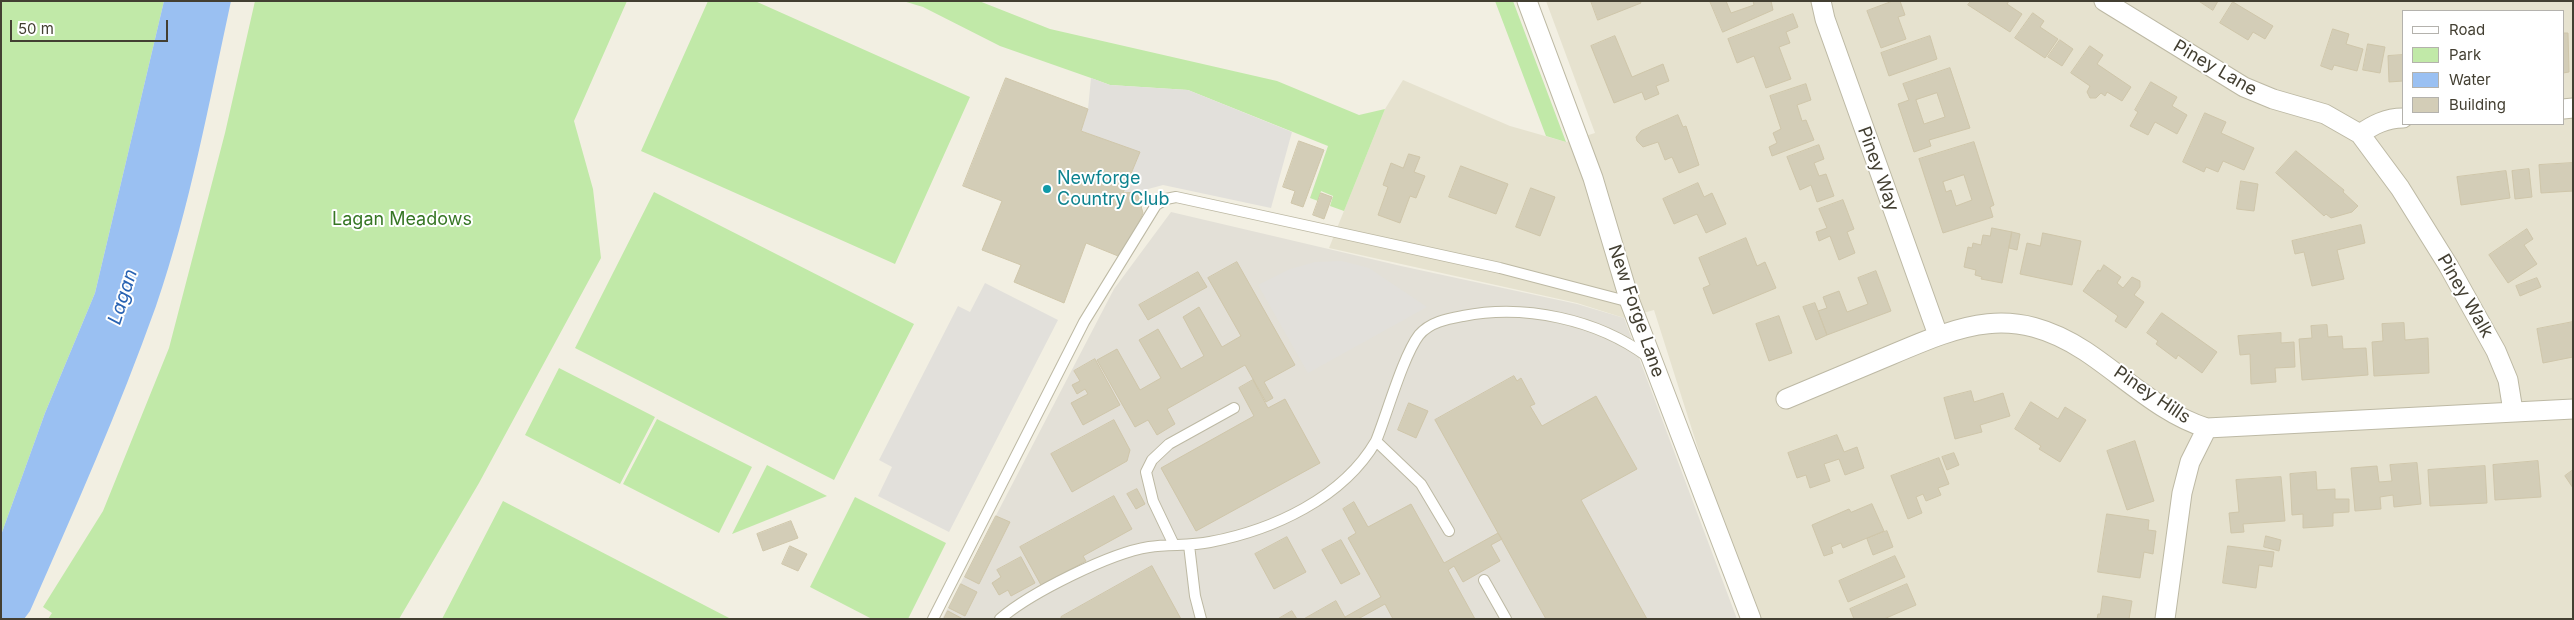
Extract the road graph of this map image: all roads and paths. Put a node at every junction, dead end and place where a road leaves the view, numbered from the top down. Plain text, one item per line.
1 (1527, 1) edge
2 (1821, 1) edge
3 (2104, 1) edge
4 (2402, 118) edge
5 (2360, 134) junction
6 (2400, 188) joint
7 (1630, 302) junction
8 (1938, 335) junction
9 (1651, 358) junction
10 (1786, 399) dead end
11 (1234, 408) dead end
12 (2573, 409) edge
13 (2513, 411) junction
14 (2207, 428) junction
15 (1376, 441) junction
16 (1448, 531) dead end
17 (1174, 545) junction
18 (1190, 545) junction
19 (1484, 580) dead end
20 (933, 619) edge
21 (1000, 619) edge
22 (1201, 619) edge
23 (1506, 619) edge
24 (1751, 619) edge
25 (2166, 619) edge

1 - 7 street, New Forge Lane
2 - 8 street, Piney Way
3 - 5 street, Piney Lane
4 - 5 street
5 - 6 street, Piney Lane
6 - 13 street, Piney Walk
7 - 9 street, New Forge Lane
7 - 20 lane
8 - 10 street, Piney Hills
8 - 14 street, Piney Hills
9 - 15 lane
9 - 24 street, New Forge Lane
11 - 17 lane
12 - 13 street, Piney Hills
13 - 14 street, Piney Hills
14 - 25 street
15 - 16 lane
15 - 18 lane
17 - 18 lane
17 - 21 lane
18 - 22 lane
19 - 23 lane

